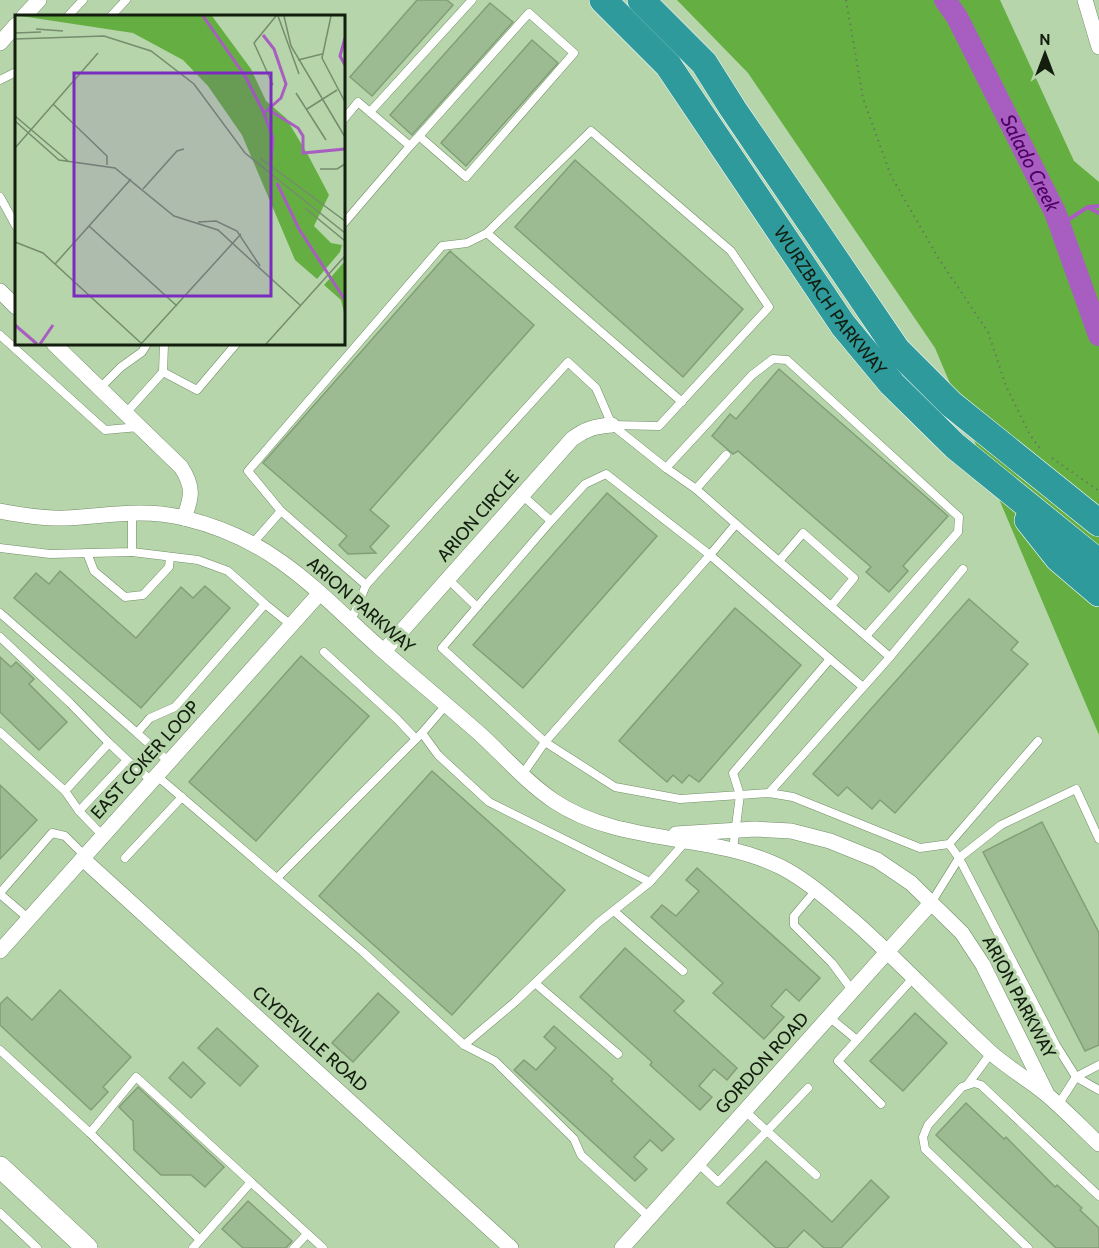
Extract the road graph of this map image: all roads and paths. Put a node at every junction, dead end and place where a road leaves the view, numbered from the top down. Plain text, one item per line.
1 (39, 0) edge
2 (83, 0) edge
3 (126, 0) edge
4 (472, 0) edge
5 (603, 0) edge
6 (641, 0) edge
7 (846, 0) edge
8 (1085, 0) edge
9 (25, 15) edge
10 (69, 15) edge
11 (112, 15) edge
12 (15, 26) edge
13 (0, 44) edge
14 (1099, 47) edge
15 (15, 72) edge
16 (0, 80) edge
17 (370, 112) junction
18 (345, 118) edge
19 (420, 136) junction
20 (410, 147) junction
21 (0, 198) edge
22 (345, 222) edge
23 (15, 224) edge
24 (487, 233) junction
25 (0, 291) edge
26 (15, 302) edge
27 (0, 335) edge
28 (55, 345) edge
29 (146, 345) edge
30 (164, 345) edge
31 (235, 345) edge
32 (163, 372) junction
33 (100, 388) junction
34 (682, 402) junction
35 (126, 413) junction
36 (612, 425) junction
37 (140, 427) junction
38 (726, 455) dead end
39 (1044, 461) junction
40 (666, 468) junction
41 (998, 482) junction
42 (696, 489) junction
43 (1099, 491) edge
44 (522, 495) junction
45 (0, 511) edge
46 (280, 511) junction
47 (1099, 511) edge
48 (132, 512) junction
49 (184, 518) junction
50 (551, 520) junction
51 (736, 524) junction
52 (1099, 524) edge
53 (252, 544) junction
54 (0, 548) edge
55 (132, 552) junction
56 (87, 553) junction
57 (710, 555) junction
58 (170, 556) junction
59 (779, 561) junction
60 (1099, 563) edge
61 (963, 569) dead end
62 (448, 579) junction
63 (366, 585) junction
64 (1099, 593) edge
65 (319, 594) junction
66 (265, 604) junction
67 (831, 606) junction
68 (477, 607) junction
69 (0, 613) edge
70 (351, 622) junction
71 (291, 625) junction
72 (866, 636) junction
73 (0, 637) edge
74 (384, 651) junction
75 (324, 652) dead end
76 (890, 657) junction
77 (830, 659) junction
78 (863, 687) junction
79 (446, 705) junction
80 (0, 732) edge
81 (137, 733) junction
82 (419, 736) junction
83 (1038, 741) dead end
84 (545, 742) junction
85 (109, 743) junction
86 (127, 760) junction
87 (169, 762) junction
88 (522, 775) junction
89 (154, 778) junction
90 (65, 791) junction
91 (769, 793) junction
92 (740, 795) junction
93 (182, 797) junction
94 (79, 811) junction
95 (734, 830) junction
96 (103, 836) junction
97 (655, 836) junction
98 (1099, 839) edge
99 (686, 841) junction
100 (949, 844) junction
101 (733, 849) junction
102 (84, 857) junction
103 (125, 858) dead end
104 (959, 858) junction
105 (277, 878) junction
106 (650, 882) junction
107 (816, 890) junction
108 (0, 893) edge
109 (931, 903) junction
110 (614, 911) junction
111 (29, 919) junction
112 (2, 944) edge
113 (887, 951) junction
114 (683, 971) dead end
115 (914, 977) junction
116 (535, 983) junction
117 (852, 990) junction
118 (829, 1017) junction
119 (857, 1040) junction
120 (464, 1045) junction
121 (0, 1050) edge
122 (991, 1053) junction
123 (618, 1054) dead end
124 (1099, 1065) edge
125 (1076, 1077) junction
126 (968, 1084) junction
127 (808, 1088) dead end
128 (1099, 1090) edge
129 (1052, 1100) junction
130 (881, 1104) dead end
131 (745, 1111) junction
132 (767, 1131) junction
133 (90, 1133) junction
134 (1099, 1144) edge
135 (698, 1163) junction
136 (0, 1167) edge
137 (816, 1175) dead end
138 (250, 1182) junction
139 (1099, 1196) edge
140 (0, 1213) edge
141 (649, 1218) junction
142 (307, 1234) junction
143 (200, 1240) junction
144 (37, 1248) edge
145 (87, 1248) edge
146 (193, 1248) edge
147 (294, 1248) edge
148 (322, 1248) edge
149 (511, 1248) edge
150 (622, 1248) edge
151 (1028, 1248) edge

1 - 9 street
2 - 10 lane
3 - 11 lane
4 - 17 lane
5 - 41 highway, WURZBACH PARKWAY
6 - 39 highway, WURZBACH PARKWAY
7 - 39 path
8 - 14 street
12 - 13 street
15 - 16 lane
17 - 18 lane
17 - 20 lane
19 - 19 lane
19 - 20 lane
20 - 22 lane
21 - 23 lane
24 - 34 lane
24 - 34 lane
24 - 46 lane
25 - 26 street
27 - 37 lane
28 - 33 street
29 - 33 lane
30 - 32 lane
31 - 32 lane
32 - 35 lane
33 - 35 street
34 - 36 lane
35 - 37 street
36 - 40 lane
36 - 44 street, ARION CIRCLE
36 - 63 lane
37 - 49 street
38 - 42 lane
39 - 43 path
39 - 47 highway
39 - 52 highway, WURZBACH PARKWAY
40 - 42 lane
40 - 72 lane
41 - 60 highway, WURZBACH PARKWAY
41 - 64 highway
42 - 51 lane
44 - 50 lane
44 - 62 street, ARION CIRCLE
45 - 48 street, ARION PARKWAY
46 - 53 lane
46 - 63 lane
48 - 49 street, ARION PARKWAY
48 - 55 lane
49 - 53 street, ARION PARKWAY
50 - 57 lane
50 - 68 lane
51 - 57 lane
51 - 59 lane
53 - 65 street, ARION PARKWAY
54 - 56 lane
55 - 56 lane
55 - 58 lane
56 - 58 lane
57 - 77 lane
57 - 84 lane
58 - 66 lane
59 - 67 lane
59 - 67 lane
61 - 76 lane
62 - 68 lane
62 - 74 street, ARION CIRCLE
63 - 70 lane
65 - 70 street, ARION PARKWAY
65 - 71 street, EAST COKER LOOP
66 - 71 lane
66 - 81 lane
67 - 72 lane
68 - 84 lane
69 - 81 lane
70 - 74 street, ARION PARKWAY
71 - 87 street, EAST COKER LOOP
72 - 76 lane
73 - 85 lane
74 - 79 street, ARION PARKWAY
75 - 82 lane
76 - 78 lane
77 - 78 lane
77 - 92 lane
78 - 91 lane
79 - 82 lane
79 - 88 street, ARION PARKWAY
80 - 90 lane
81 - 87 lane
82 - 105 lane
82 - 106 lane
83 - 100 lane
84 - 88 lane
84 - 92 lane
85 - 86 lane
85 - 90 lane
86 - 89 lane
86 - 94 lane
87 - 89 street, EAST COKER LOOP
88 - 97 street, ARION PARKWAY
89 - 93 lane
89 - 96 street, EAST COKER LOOP
90 - 94 lane
91 - 92 lane
91 - 100 lane
92 - 95 lane
93 - 103 lane
93 - 105 lane
94 - 96 lane
95 - 97 street, ARION PARKWAY
95 - 101 lane
95 - 109 street, ARION PARKWAY
96 - 102 street, EAST COKER LOOP
97 - 99 street, ARION PARKWAY
98 - 104 lane
99 - 101 street, ARION PARKWAY
99 - 106 lane
100 - 104 lane
101 - 107 street, ARION PARKWAY
102 - 108 lane
102 - 111 street, EAST COKER LOOP
102 - 149 street, CLYDEVILLE ROAD
104 - 109 lane
104 - 125 lane
105 - 120 lane
106 - 110 lane
107 - 113 street, ARION PARKWAY
107 - 117 lane
108 - 111 lane
109 - 113 street, GORDON ROAD
109 - 129 street, ARION PARKWAY
110 - 114 lane
110 - 116 lane
111 - 112 street, EAST COKER LOOP
113 - 115 street, ARION PARKWAY
113 - 117 street, GORDON ROAD
115 - 119 lane
115 - 122 street, ARION PARKWAY
116 - 120 lane
116 - 123 lane
117 - 118 street, GORDON ROAD
118 - 119 lane
118 - 131 street, GORDON ROAD
119 - 130 lane
120 - 141 lane
121 - 133 lane
122 - 126 lane
122 - 129 street, ARION PARKWAY
124 - 125 lane
125 - 128 lane
125 - 129 lane
126 - 139 lane
126 - 151 lane
127 - 132 lane
129 - 134 street, ARION PARKWAY
131 - 132 lane
131 - 135 street, GORDON ROAD
132 - 135 lane
132 - 137 lane
133 - 138 lane
133 - 143 lane
135 - 141 street, GORDON ROAD
136 - 145 main road
138 - 142 lane
138 - 143 lane
140 - 144 lane
141 - 150 street, GORDON ROAD
142 - 147 lane
142 - 148 lane
143 - 146 lane

